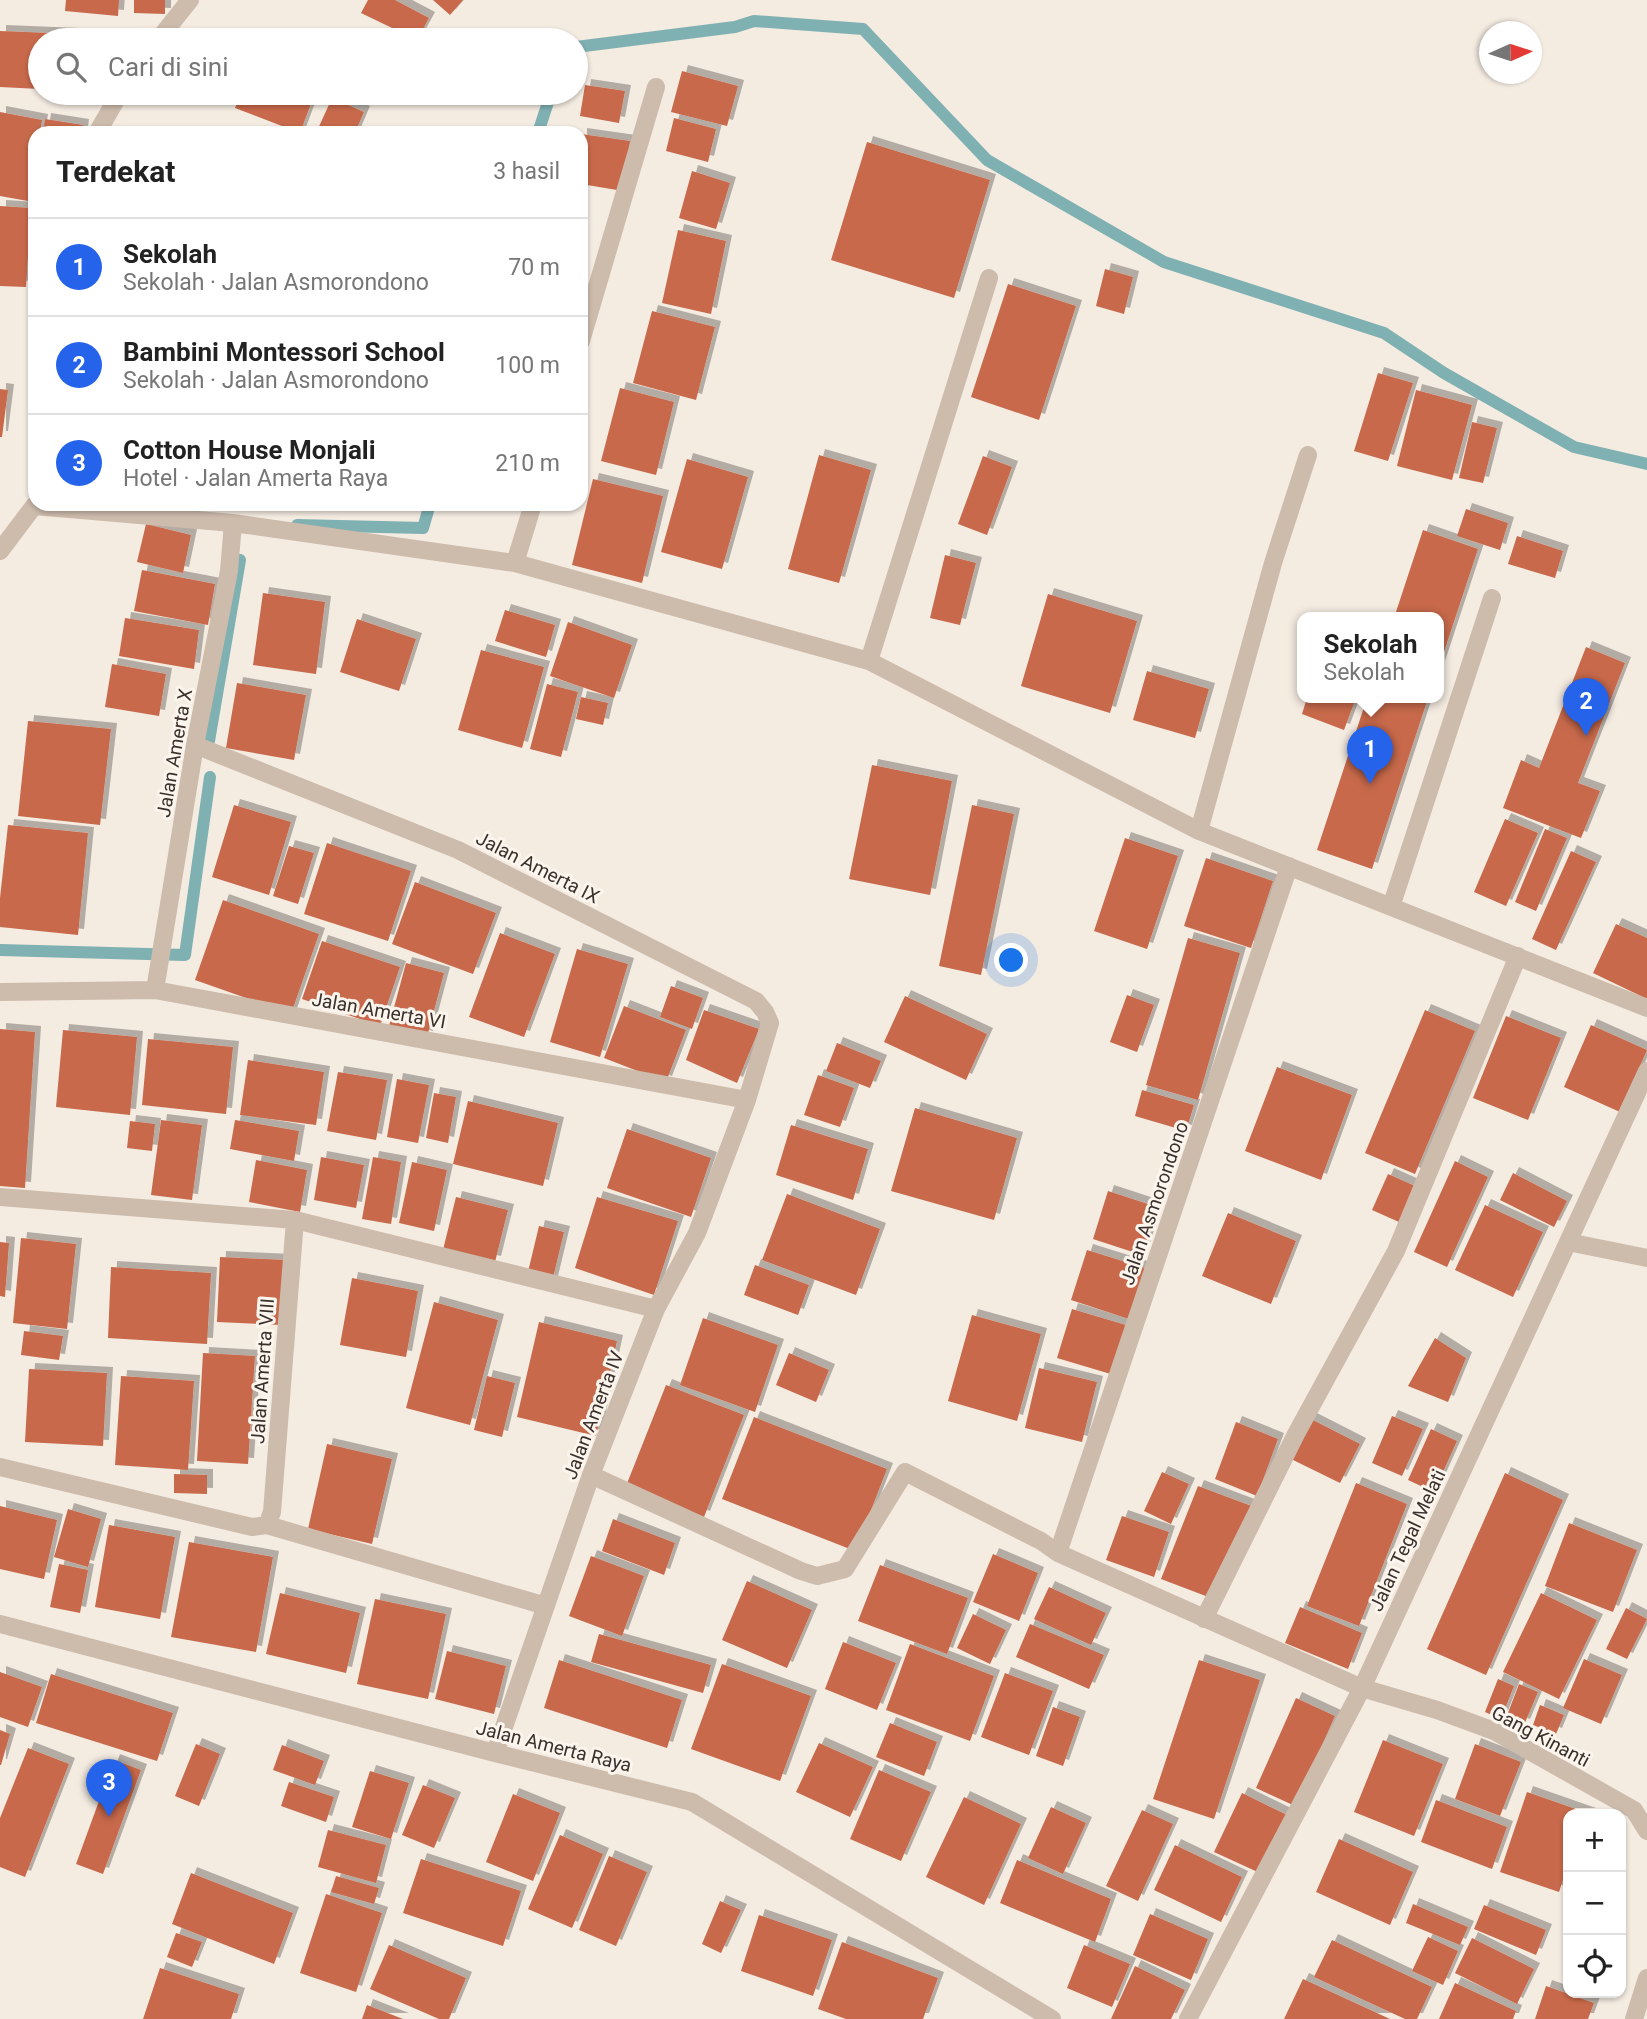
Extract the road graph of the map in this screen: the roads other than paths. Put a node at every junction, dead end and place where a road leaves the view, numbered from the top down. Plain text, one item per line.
1 (190, 0) edge
2 (168, 28) edge
3 (656, 87) dead end
4 (113, 105) edge
5 (101, 126) edge
6 (989, 278) dead end
7 (588, 317) edge
8 (1308, 455) dead end
9 (29, 511) edge
10 (120, 511) edge
11 (531, 511) edge
12 (233, 523) junction
13 (0, 551) edge
14 (515, 563) junction
15 (1492, 598) dead end
16 (869, 661) junction
17 (195, 745) junction
18 (1199, 831) junction
19 (1289, 866) junction
20 (1391, 907) junction
21 (1518, 957) junction
22 (155, 990) junction
23 (0, 992) edge
24 (1647, 1008) edge
25 (1647, 1071) edge
26 (747, 1100) junction
27 (0, 1197) edge
28 (295, 1220) junction
29 (1568, 1242) junction
30 (1647, 1258) edge
31 (656, 1309) junction
32 (0, 1467) edge
33 (592, 1475) junction
34 (267, 1524) junction
35 (1058, 1553) junction
36 (546, 1606) junction
37 (1204, 1619) junction
38 (0, 1624) edge
39 (1362, 1688) junction
40 (495, 1753) junction
41 (1641, 1804) edge
42 (1647, 1830) edge
43 (1647, 1978) edge
44 (1052, 2019) edge
45 (1188, 2019) edge
46 (1634, 2019) edge

1 - 2 street
3 - 7 street
4 - 5 street
6 - 16 street
8 - 18 street
9 - 13 street
10 - 12 street
11 - 14 street
12 - 14 street
12 - 17 street, Jalan Amerta X
14 - 16 street
15 - 20 street
16 - 18 street
17 - 22 street, Jalan Amerta X
17 - 26 street, Jalan Amerta IX
18 - 19 street
19 - 20 street
19 - 35 street, Jalan Asmorondono
20 - 21 street
21 - 24 street
21 - 37 street
22 - 23 street, Jalan Amerta VI
22 - 26 street, Jalan Amerta VI
25 - 29 street, Jalan Tegal Melati
26 - 31 street, Jalan Amerta IV
27 - 28 street
28 - 31 street
28 - 34 street, Jalan Amerta VIII
29 - 30 street
29 - 39 street, Jalan Tegal Melati
31 - 33 street, Jalan Amerta IV
32 - 34 street
33 - 35 street, Gang Kinanti
33 - 36 street, Jalan Amerta IV
34 - 36 street
35 - 37 street, Gang Kinanti
36 - 40 street, Jalan Amerta IV
37 - 39 street, Gang Kinanti
38 - 40 street, Jalan Amerta Raya
39 - 41 street, Gang Kinanti
39 - 45 street, Jalan Tegal Melati
40 - 44 street, Jalan Amerta Raya
41 - 42 street, Gang Kinanti
43 - 46 street

